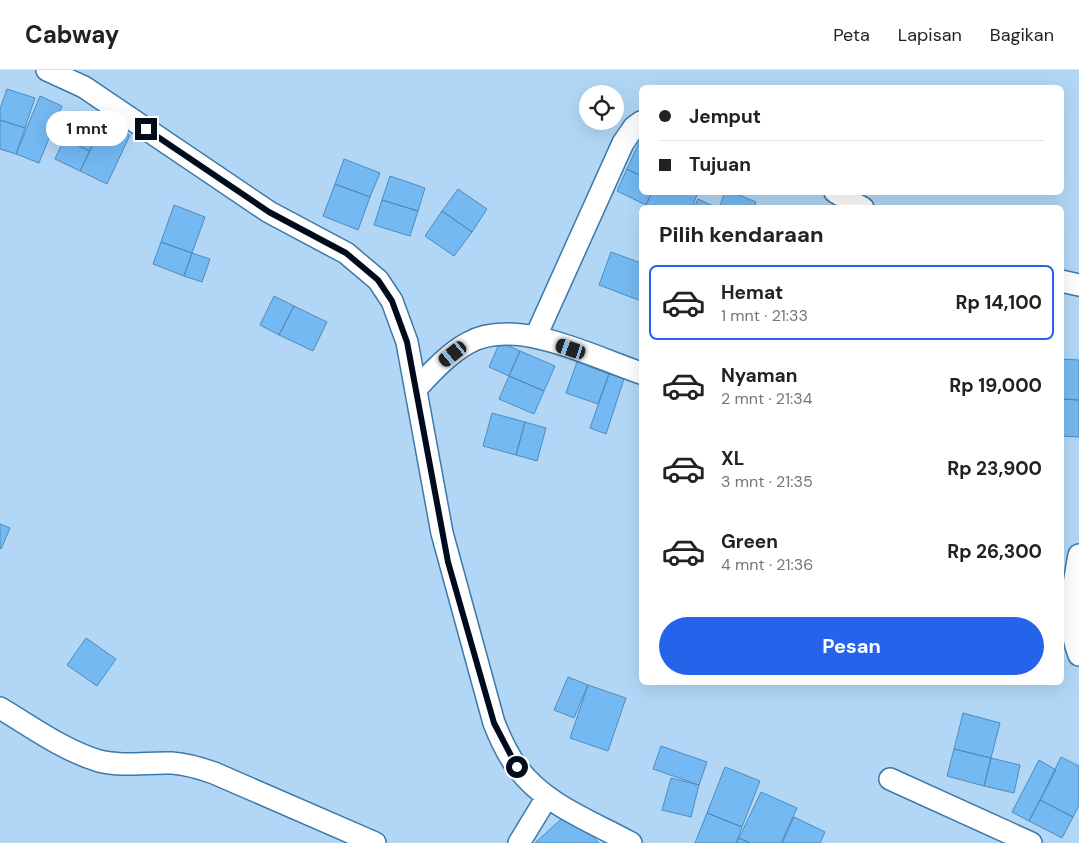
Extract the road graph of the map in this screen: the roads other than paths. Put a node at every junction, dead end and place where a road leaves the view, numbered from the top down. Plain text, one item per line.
1 (47, 70) edge
2 (639, 123) edge
3 (840, 195) edge
4 (858, 205) edge
5 (1064, 282) edge
6 (1079, 285) edge
7 (536, 336) junction
8 (639, 372) edge
9 (416, 389) junction
10 (1079, 555) edge
11 (1079, 655) edge
12 (0, 708) edge
13 (890, 779) dead end
14 (547, 797) junction
15 (375, 843) edge
16 (519, 843) edge
17 (632, 843) edge
18 (1031, 843) edge

1 - 9 street
2 - 7 street
3 - 4 street
5 - 6 street
7 - 8 street
7 - 9 street
9 - 14 street
10 - 11 street
12 - 15 street
13 - 18 street
14 - 16 street
14 - 17 street

